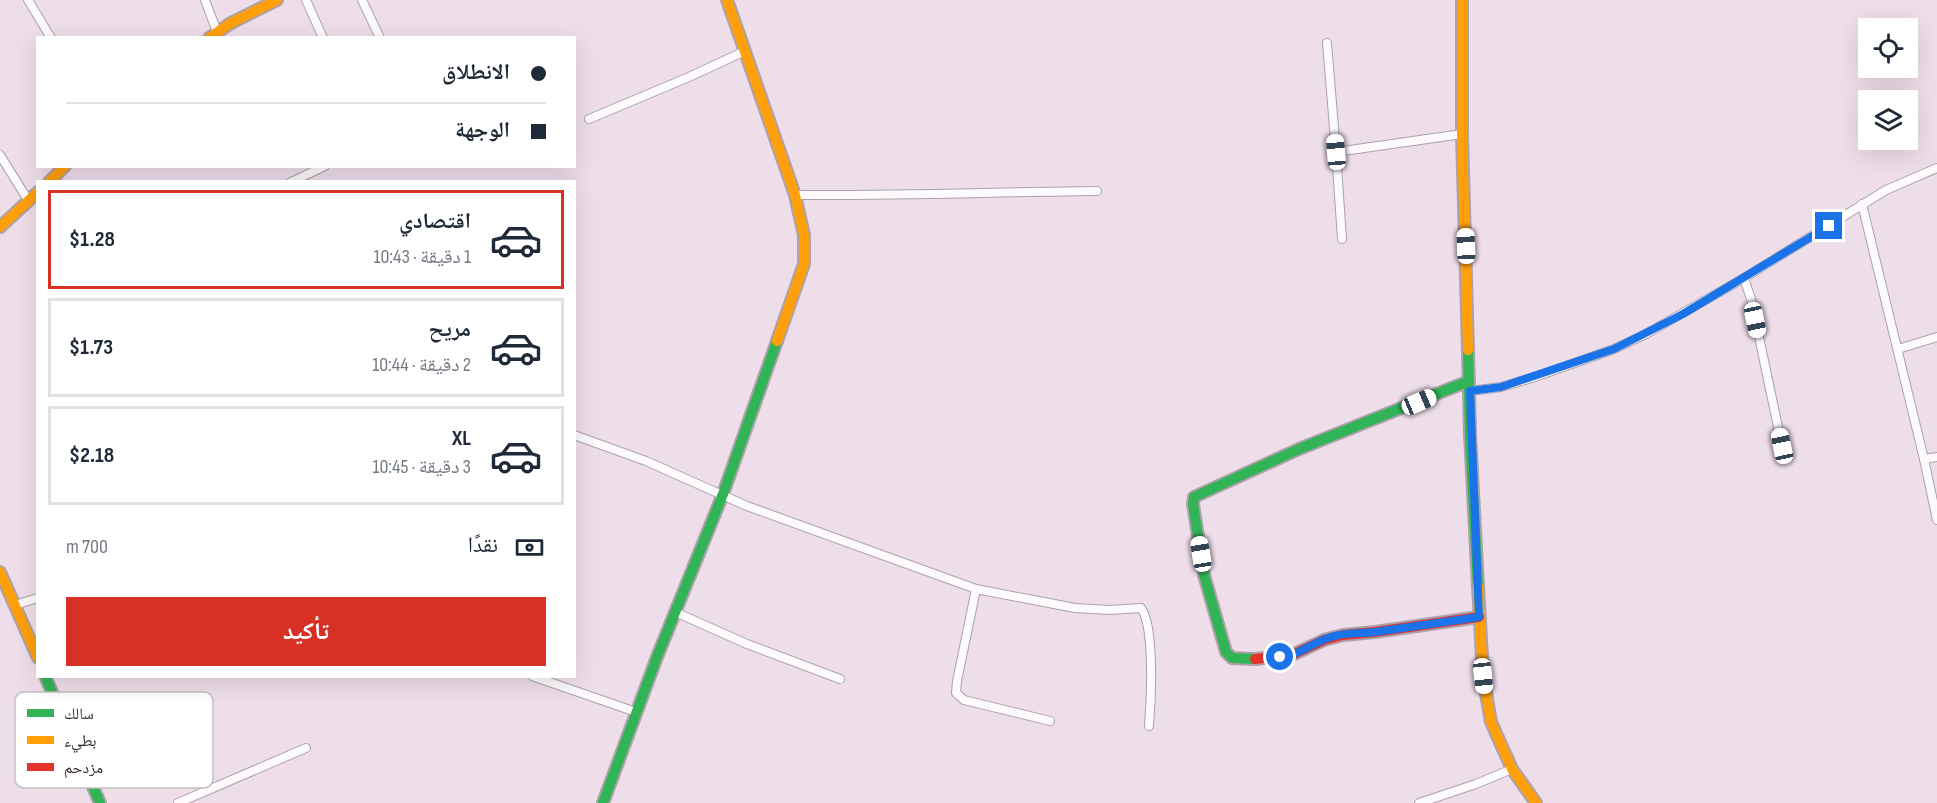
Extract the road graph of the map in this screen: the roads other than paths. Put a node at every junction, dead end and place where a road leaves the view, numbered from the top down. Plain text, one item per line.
1 (28, 0) edge
2 (205, 0) edge
3 (277, 0) edge
4 (306, 0) edge
5 (362, 0) edge
6 (727, 0) edge
7 (1462, 0) edge
8 (213, 34) edge
9 (50, 36) edge
10 (321, 36) edge
11 (379, 36) edge
12 (1327, 43) dead end
13 (745, 51) junction
14 (590, 119) dead end
15 (1462, 134) junction
16 (1336, 152) junction
17 (0, 155) edge
18 (63, 168) edge
19 (321, 168) edge
20 (1937, 168) edge
21 (51, 180) edge
22 (295, 180) edge
23 (1097, 191) dead end
24 (36, 194) edge
25 (795, 195) junction
26 (28, 200) junction
27 (1862, 204) junction
28 (0, 227) edge
29 (1342, 239) dead end
30 (1744, 278) junction
31 (1937, 337) edge
32 (1898, 349) junction
33 (1469, 386) junction
34 (576, 436) edge
35 (1782, 446) dead end
36 (1937, 458) edge
37 (1924, 459) junction
38 (723, 494) junction
39 (1937, 520) edge
40 (0, 572) edge
41 (976, 589) junction
42 (4, 590) edge
43 (36, 599) edge
44 (15, 605) junction
45 (675, 612) junction
46 (1479, 617) junction
47 (36, 653) edge
48 (46, 678) edge
49 (538, 678) edge
50 (840, 679) dead end
51 (52, 692) edge
52 (636, 712) junction
53 (1050, 721) dead end
54 (1149, 726) dead end
55 (306, 747) dead end
56 (1512, 769) junction
57 (94, 788) edge
58 (212, 788) edge
59 (213, 788) edge
60 (100, 803) edge
61 (178, 803) edge
62 (603, 803) edge
63 (1419, 803) edge
64 (1536, 803) edge

1 - 9 street
2 - 8 street
3 - 8 street
4 - 10 street
5 - 11 street
6 - 13 street
7 - 15 street
12 - 16 street
13 - 14 street
13 - 25 street
15 - 16 street
15 - 33 street
16 - 29 street
17 - 26 street
18 - 21 street
19 - 22 street
20 - 27 street
23 - 25 street
24 - 26 street
25 - 38 street
26 - 28 street
27 - 30 street
27 - 32 street
30 - 33 street
30 - 35 street
31 - 32 street
32 - 37 street
33 - 46 street
33 - 46 street
34 - 38 street
36 - 37 street
37 - 39 street
38 - 41 street
38 - 45 street
40 - 42 street
41 - 53 street
41 - 54 street
42 - 44 street
43 - 44 street
44 - 47 street
45 - 50 street
45 - 52 street
46 - 56 street
48 - 51 street
49 - 52 street
52 - 62 street
55 - 59 street
56 - 63 street
56 - 64 street
57 - 60 street
58 - 61 street

